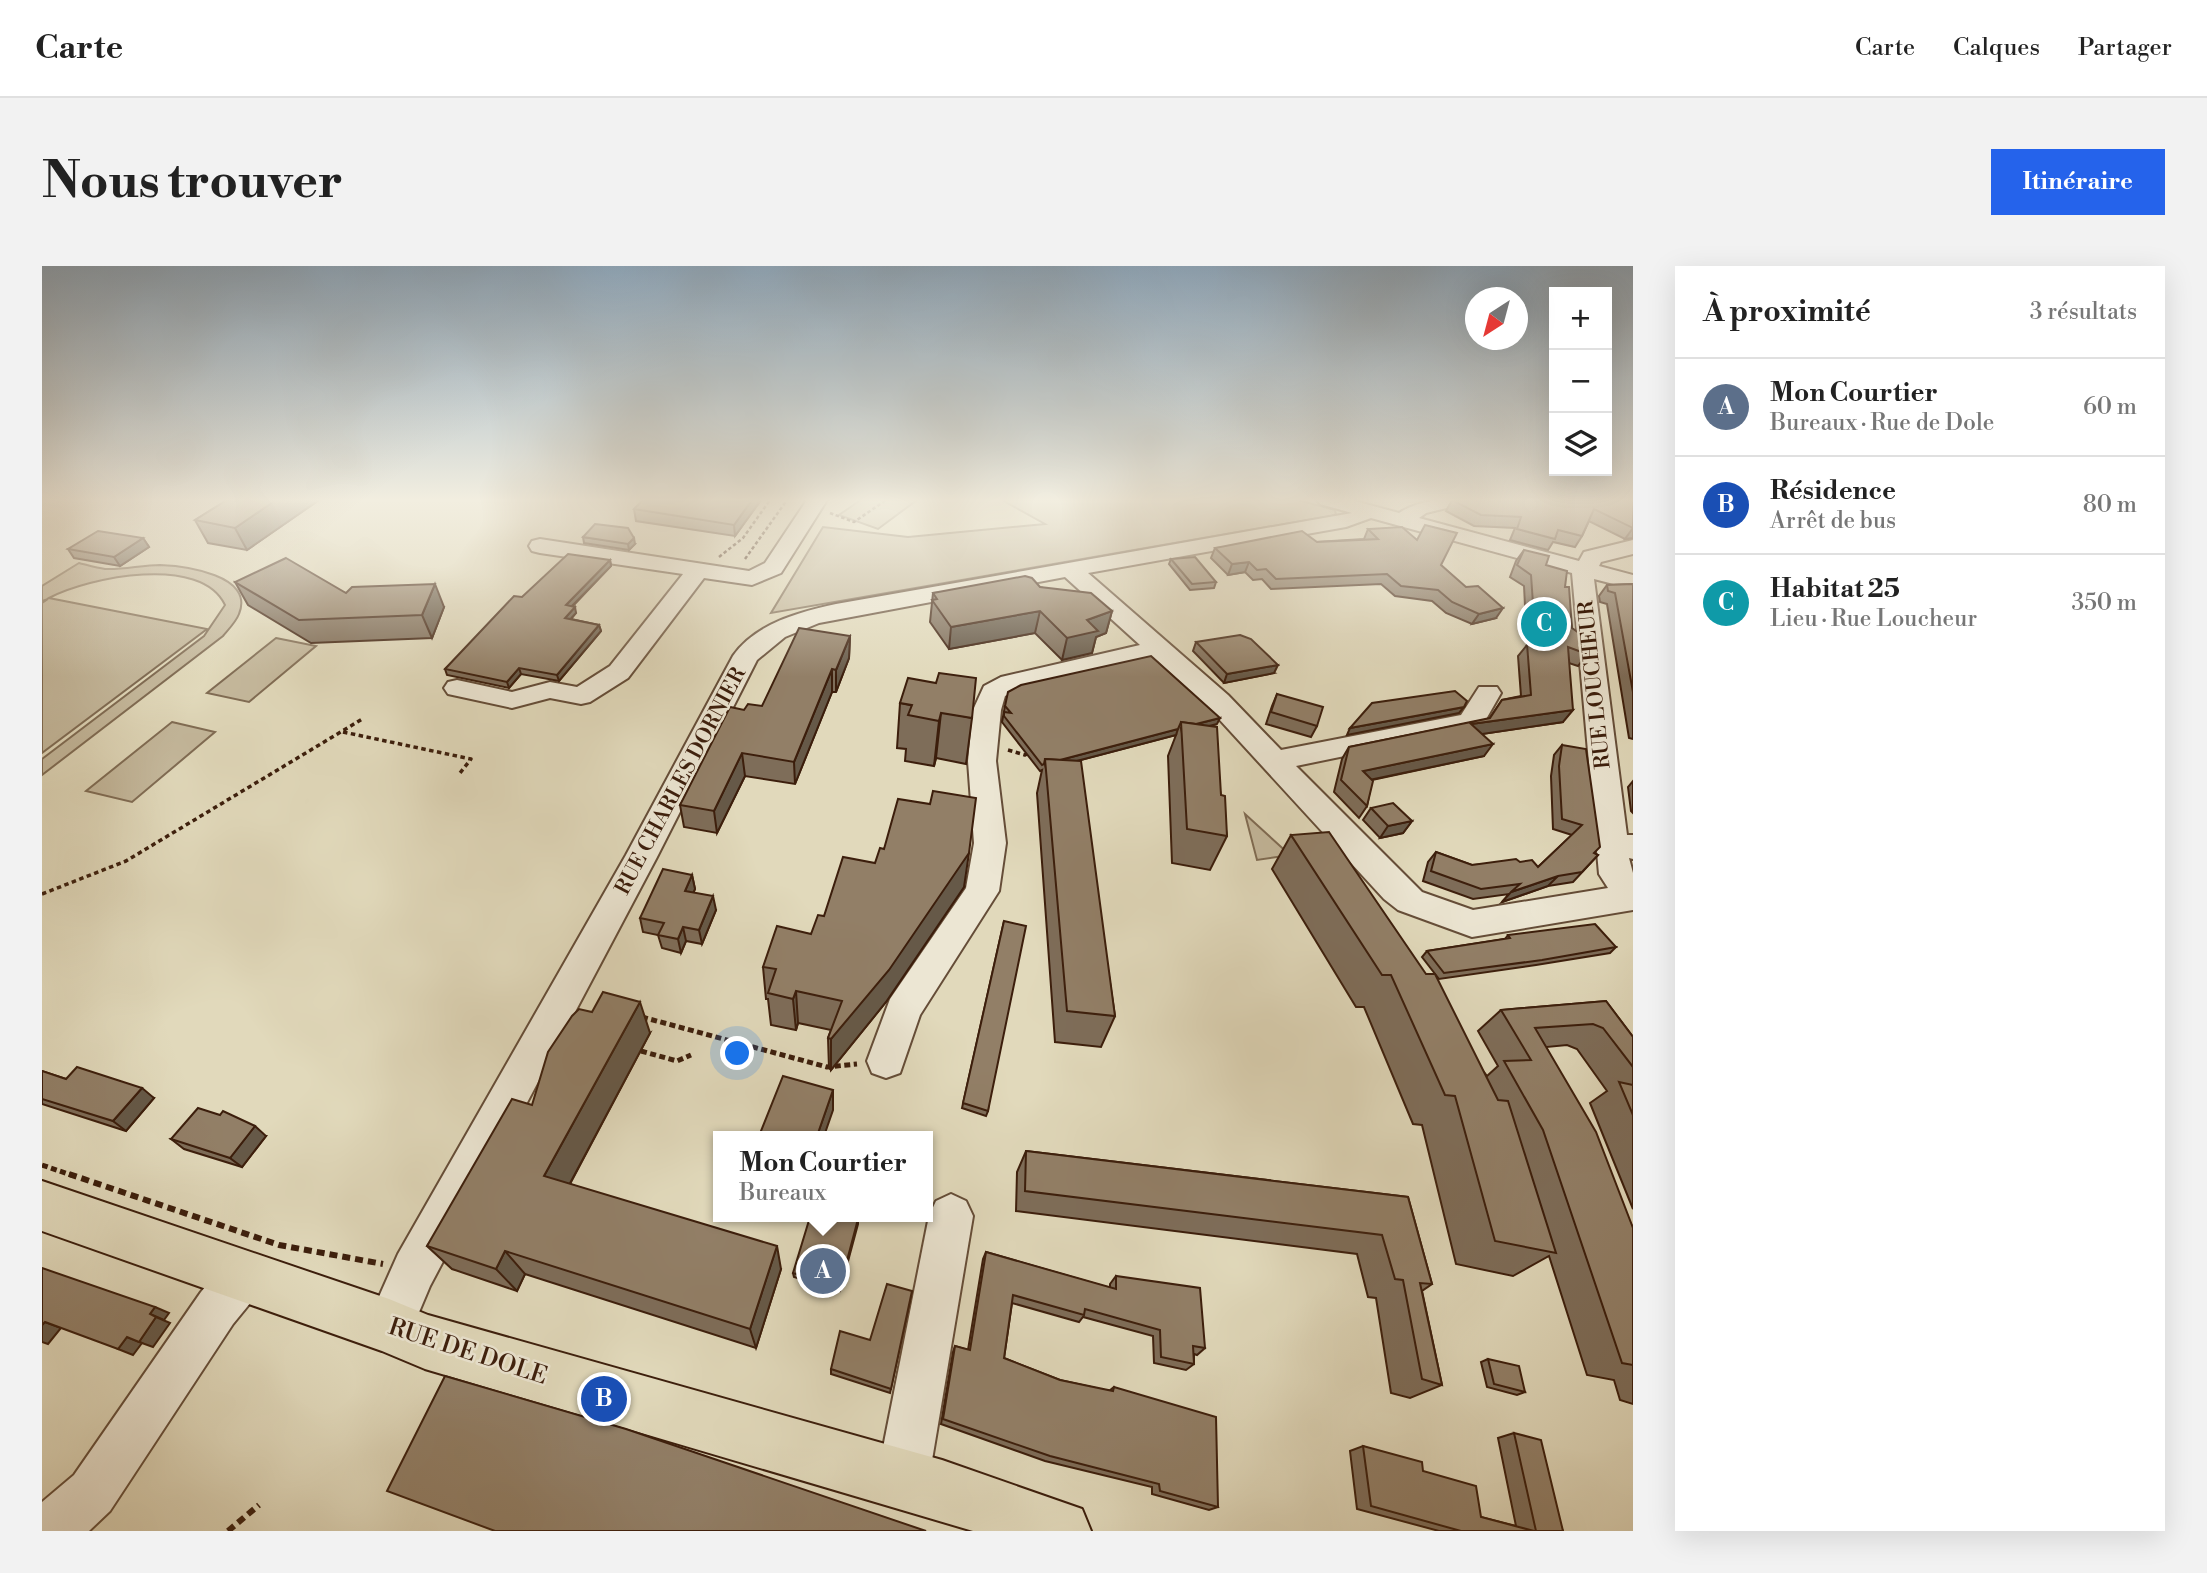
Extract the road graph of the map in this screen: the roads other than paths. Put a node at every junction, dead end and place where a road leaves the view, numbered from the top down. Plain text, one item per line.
1 (654, 559) edge
2 (777, 559) edge
3 (1132, 559) edge
4 (1550, 559) edge
5 (1591, 559) edge
6 (706, 565) junction
7 (1584, 568) junction
8 (1070, 570) junction
9 (1633, 582) edge
10 (1158, 648) junction
11 (457, 688) dead end
12 (1488, 693) dead end
13 (1275, 761) junction
14 (1622, 846) edge
15 (1633, 896) edge
16 (886, 1061) road end
17 (42, 1206) edge
18 (951, 1216) dead end
19 (265, 1258) junction
20 (389, 1326) junction
21 (903, 1478) junction
22 (50, 1531) edge
23 (1060, 1531) edge

1 - 6 street
2 - 6 street
3 - 8 street, RUE CHARLES DORNIER
4 - 7 street
5 - 7 street
6 - 11 street
7 - 9 street
7 - 14 street, RUE LOUCHEUR
8 - 10 street
8 - 20 street, RUE CHARLES DORNIER
10 - 13 street
10 - 16 street
12 - 13 street
13 - 15 street
14 - 15 street, RUE LOUCHEUR
17 - 19 main road, RUE DE DOLE
18 - 21 street
19 - 20 main road, RUE DE DOLE
19 - 22 street
20 - 21 main road, RUE DE DOLE
21 - 23 main road, RUE DE DOLE

